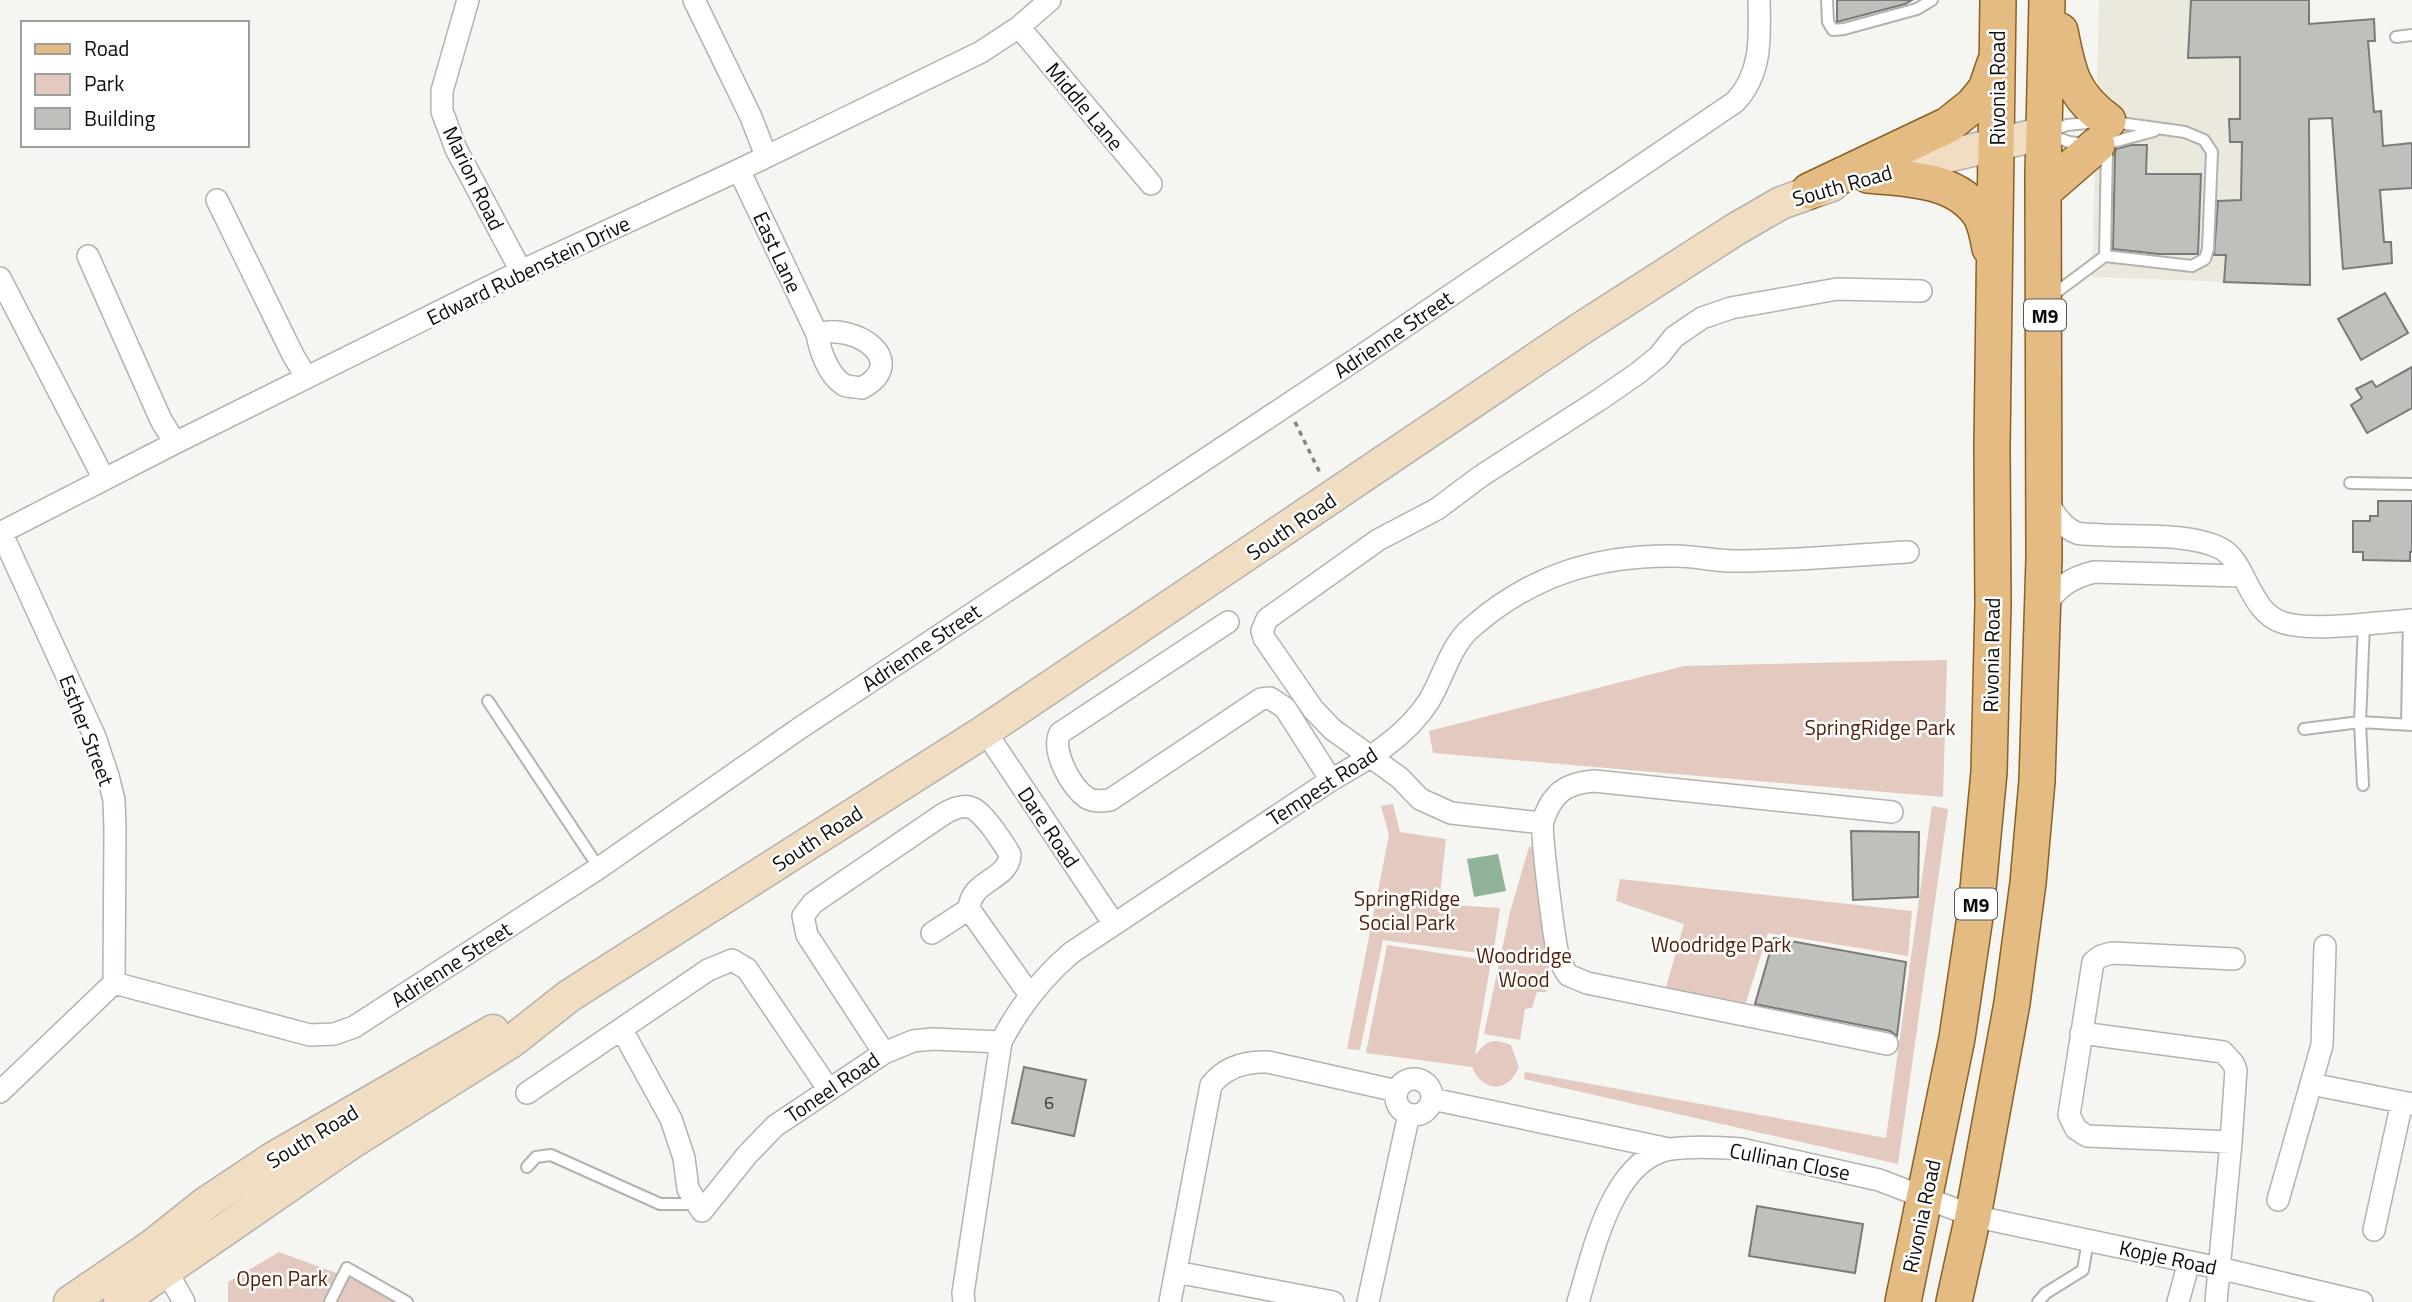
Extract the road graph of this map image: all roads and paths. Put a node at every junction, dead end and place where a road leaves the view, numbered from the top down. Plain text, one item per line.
1 (468, 0) edge
2 (694, 0) edge
3 (1050, 0) edge
4 (1759, 0) edge
5 (1826, 0) edge
6 (1932, 0) edge
7 (1998, 0) edge
8 (2047, 0) edge
9 (2053, 0) edge
10 (1019, 27) junction
11 (2412, 36) edge
12 (2396, 37) dead end
13 (1998, 55) junction
14 (2160, 130) junction
15 (2045, 133) junction
16 (2104, 137) junction
17 (1997, 146) junction
18 (766, 156) junction
19 (739, 170) junction
20 (1868, 175) junction
21 (1151, 184) dead end
22 (1809, 191) junction
23 (2043, 192) junction
24 (217, 200) dead end
25 (88, 256) dead end
26 (2105, 257) junction
27 (1995, 268) junction
28 (520, 271) junction
29 (0, 278) edge
30 (1921, 291) dead end
31 (2045, 300) junction
32 (817, 334) dead end
33 (306, 377) junction
34 (1286, 404) junction
35 (174, 443) junction
36 (104, 479) junction
37 (2350, 483) dead end
38 (2412, 484) edge
39 (2044, 496) junction
40 (1332, 498) junction
41 (1, 532) edge
42 (1908, 552) dead end
43 (2242, 576) junction
44 (2043, 608) junction
45 (2411, 620) edge
46 (1228, 622) dead end
47 (2364, 624) junction
48 (488, 701) dead end
49 (2360, 722) junction
50 (2409, 724) edge
51 (2304, 729) dead end
52 (985, 731) junction
53 (1371, 758) junction
54 (1331, 780) junction
55 (2363, 785) dead end
56 (1892, 812) dead end
57 (1542, 823) junction
58 (599, 868) junction
59 (969, 909) junction
60 (1114, 924) junction
61 (932, 933) dead end
62 (2326, 946) dead end
63 (2234, 959) dead end
64 (114, 983) junction
65 (1030, 995) junction
66 (622, 1030) junction
67 (2081, 1033) junction
68 (1001, 1042) junction
69 (1887, 1044) dead end
70 (884, 1053) junction
71 (2311, 1084) junction
72 (829, 1090) junction
73 (1397, 1090) junction
74 (0, 1092) edge
75 (527, 1093) dead end
76 (1433, 1098) junction
77 (2407, 1103) edge
78 (1409, 1114) junction
79 (2231, 1142) junction
80 (1669, 1149) junction
81 (527, 1167) dead end
82 (1925, 1199) junction
83 (2278, 1200) dead end
84 (699, 1208) junction
85 (1973, 1216) junction
86 (2374, 1230) dead end
87 (2088, 1240) junction
88 (159, 1258) junction
89 (2189, 1262) junction
90 (2219, 1268) junction
91 (1176, 1272) junction
92 (962, 1299) edge
93 (70, 1302) edge
94 (120, 1302) edge
95 (184, 1302) edge
96 (330, 1302) edge
97 (407, 1302) edge
98 (1170, 1302) edge
99 (1332, 1302) edge
100 (1368, 1302) edge
101 (1578, 1302) edge
102 (1903, 1302) edge
103 (1954, 1302) edge
104 (2038, 1302) edge
105 (2178, 1302) edge
106 (2216, 1302) edge
107 (2362, 1302) edge

1 - 28 street, Marion Road
2 - 18 street
3 - 10 street, Edward Rubenstein Drive
4 - 34 street, Adrienne Street
5 - 6 lane
7 - 13 main road, Rivonia Road / M9
8 - 15 main road, M9
9 - 16 main road
10 - 18 street, Edward Rubenstein Drive
10 - 21 street, Middle Lane
11 - 12 lane
13 - 17 main road, Rivonia Road / M9
13 - 22 main road
14 - 16 lane
14 - 16 lane
14 - 26 lane
15 - 16 lane
15 - 16 lane
15 - 17 street, South Road
15 - 23 main road, M9
16 - 23 main road
16 - 26 lane
17 - 20 street, South Road
17 - 27 main road, Rivonia Road / M9
18 - 19 street, Edward Rubenstein Drive
19 - 28 street, Edward Rubenstein Drive
19 - 32 street, East Lane
20 - 22 street, South Road
20 - 27 main road
22 - 40 street, South Road
23 - 31 main road, M9
24 - 33 street
25 - 35 street
26 - 31 lane
27 - 82 main road, Rivonia Road / M9
28 - 33 street, Edward Rubenstein Drive
29 - 36 street
30 - 53 street
31 - 39 main road, M9
33 - 35 street, Edward Rubenstein Drive
34 - 40 path
34 - 58 street, Adrienne Street
35 - 36 street, Edward Rubenstein Drive
36 - 41 street, Edward Rubenstein Drive
37 - 38 lane
39 - 43 street
39 - 44 main road, M9
40 - 52 street, South Road
41 - 64 street, Esther Street
42 - 53 street, Tempest Road
43 - 44 street
43 - 47 street
44 - 85 main road, M9
45 - 47 street
45 - 50 lane
46 - 54 street
47 - 49 lane
48 - 58 lane
49 - 50 lane
49 - 51 lane
49 - 55 lane
52 - 60 street, Dare Road
52 - 88 street, South Road
53 - 54 street, Tempest Road
53 - 57 street
54 - 60 street, Tempest Road
56 - 57 street
57 - 69 street
58 - 64 street, Adrienne Street
59 - 61 street
59 - 65 street
59 - 70 street
60 - 65 street, Tempest Road
62 - 71 street
63 - 67 street
64 - 74 street
65 - 68 street, Tempest Road
66 - 72 street
66 - 75 street
66 - 84 street
67 - 79 street
67 - 79 street
68 - 70 street, Toneel Road
68 - 92 street, Tempest Road
70 - 72 street, Toneel Road
71 - 77 street
71 - 83 street
72 - 84 street, Toneel Road
73 - 76 street
73 - 78 street
73 - 91 street
76 - 78 street
76 - 80 street
77 - 86 street
78 - 100 street
79 - 90 street
80 - 82 street, Cullinan Close
80 - 101 street, Cullinan Close
81 - 84 lane
82 - 85 street, Cullinan Close
82 - 102 main road, Rivonia Road / M9
85 - 87 street, Kopje Road
85 - 103 main road, M9
87 - 89 street, Kopje Road
87 - 104 lane
88 - 93 street, South Road
88 - 94 street, South Road
88 - 95 street
89 - 90 street, Kopje Road
89 - 105 street
90 - 106 street
90 - 107 street, Kopje Road
91 - 98 street
91 - 99 street
96 - 97 lane

